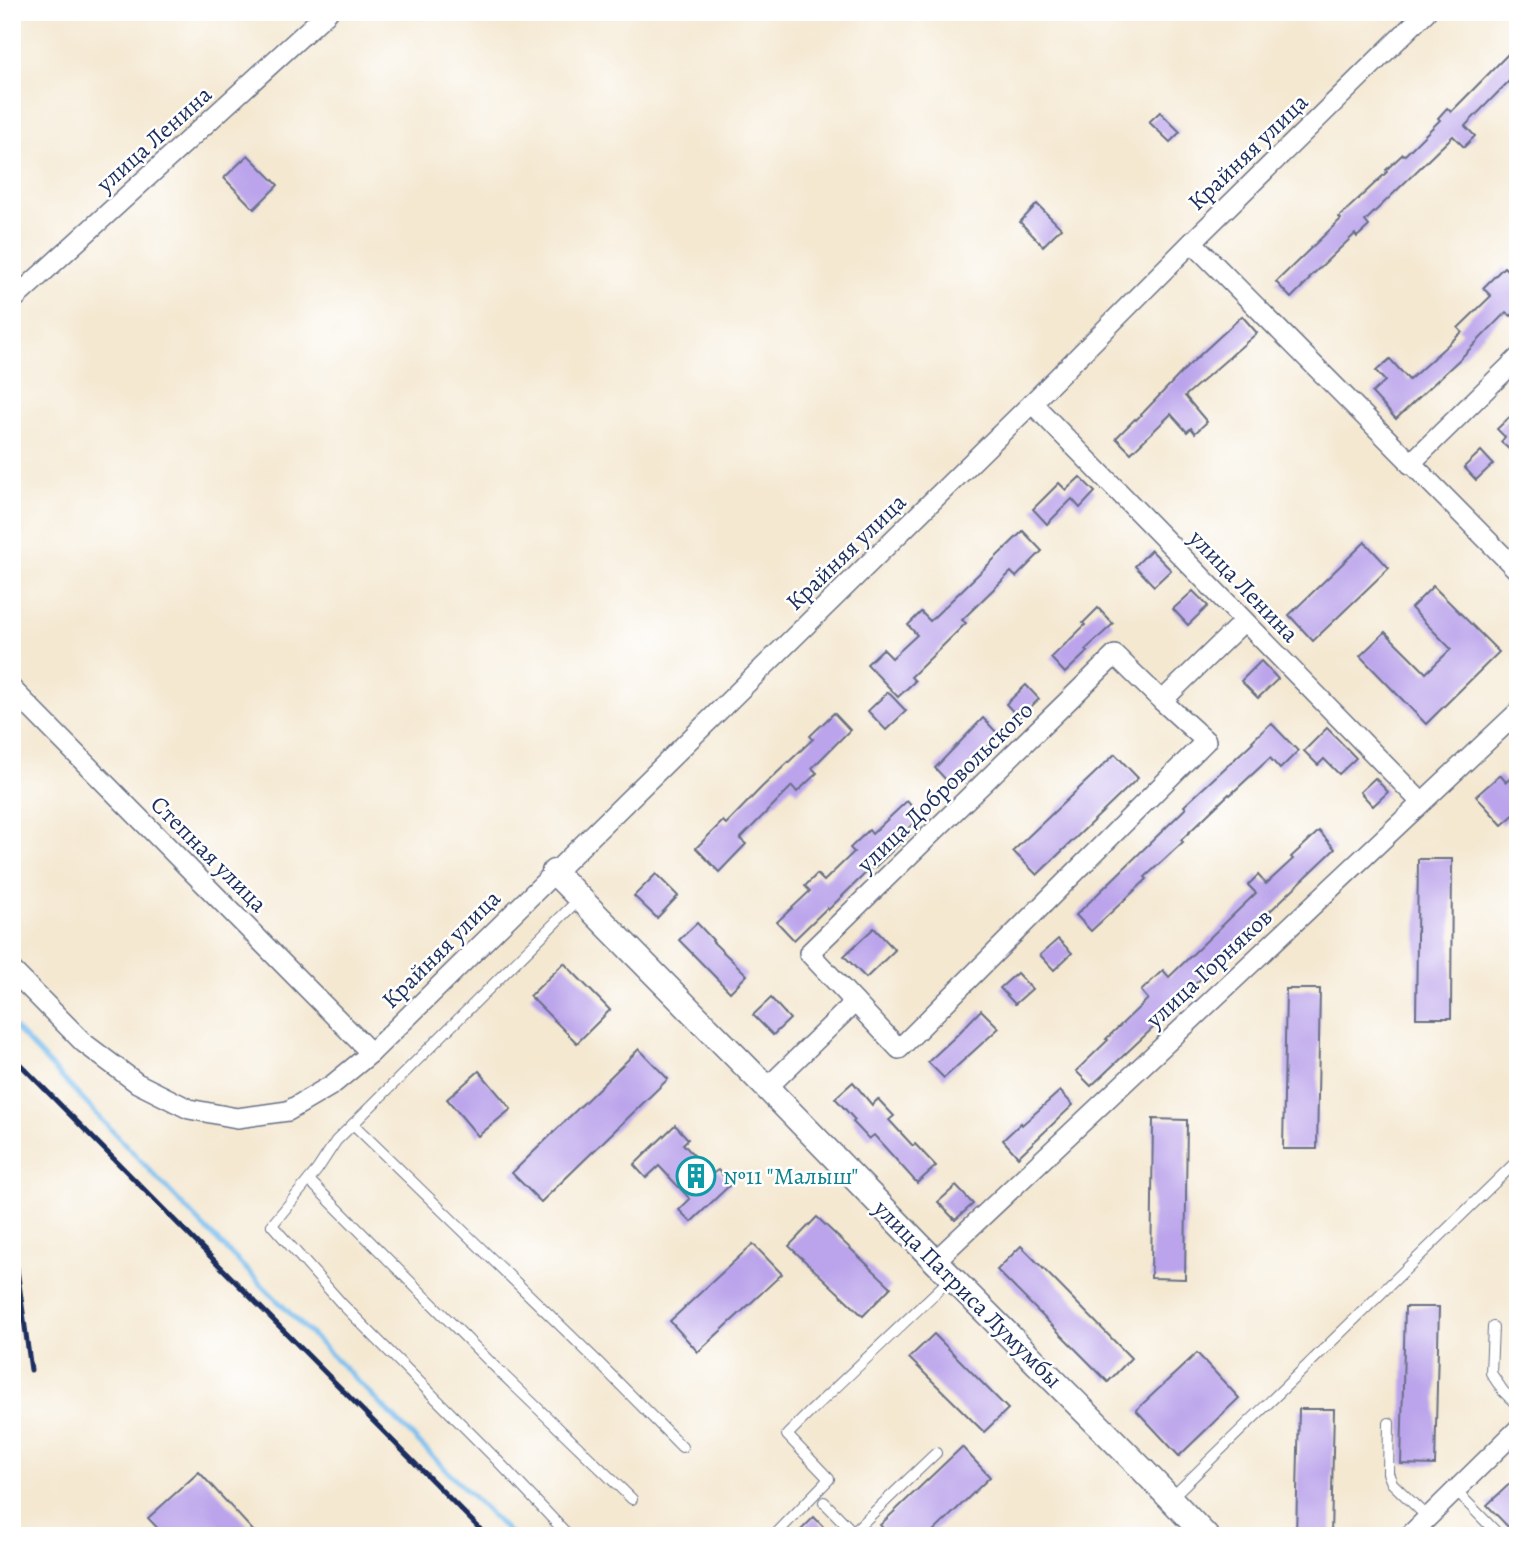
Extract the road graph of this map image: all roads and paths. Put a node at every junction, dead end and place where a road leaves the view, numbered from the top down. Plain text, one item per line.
1 (328, 12) edge
2 (1426, 12) edge
3 (1192, 242) junction
4 (12, 301) edge
5 (1518, 358) edge
6 (1032, 403) junction
7 (1410, 464) junction
8 (1518, 571) edge
9 (1244, 621) junction
10 (12, 689) edge
11 (1162, 701) junction
12 (1515, 720) edge
13 (1421, 802) junction
14 (554, 872) junction
15 (580, 898) junction
16 (12, 970) edge
17 (855, 1002) junction
18 (371, 1053) junction
19 (767, 1088) junction
20 (352, 1124) junction
21 (1518, 1160) edge
22 (309, 1180) junction
23 (943, 1269) junction
24 (1493, 1326) dead end
25 (1518, 1406) edge
26 (1389, 1423) dead end
27 (1518, 1429) edge
28 (681, 1447) dead end
29 (936, 1453) dead end
30 (1455, 1490) junction
31 (632, 1499) dead end
32 (1171, 1499) junction
33 (824, 1502) dead end
34 (1427, 1517) junction
35 (1194, 1532) edge
36 (855, 1534) edge
37 (569, 1536) edge
38 (774, 1536) edge
39 (1409, 1536) edge
40 (1500, 1536) edge

1 - 4 street, улица Ленина
2 - 3 street, Крайняя улица
3 - 6 street, Крайняя улица
3 - 7 street
5 - 7 street
6 - 9 street, улица Ленина
6 - 14 street, Крайняя улица
7 - 8 street
9 - 11 street
9 - 13 street, улица Ленина
10 - 18 street, Степная улица
11 - 17 street, улица Добровольского
11 - 17 street, улица Добровольского
12 - 13 street, улица Горняков
13 - 23 street, улица Горняков
14 - 15 street, улица Патриса Лумумбы
14 - 18 street, Крайняя улица
15 - 19 street, улица Патриса Лумумбы
15 - 20 lane
16 - 18 street, Крайняя улица
17 - 19 street
19 - 23 street, улица Патриса Лумумбы
20 - 22 lane
20 - 28 lane
21 - 32 lane
22 - 31 lane
22 - 37 lane
23 - 32 street, улица Патриса Лумумбы
23 - 38 lane
24 - 25 lane
26 - 34 lane
27 - 30 street
29 - 36 lane
30 - 34 street
30 - 40 lane
32 - 35 street, улица Патриса Лумумбы
33 - 36 lane
34 - 39 street

